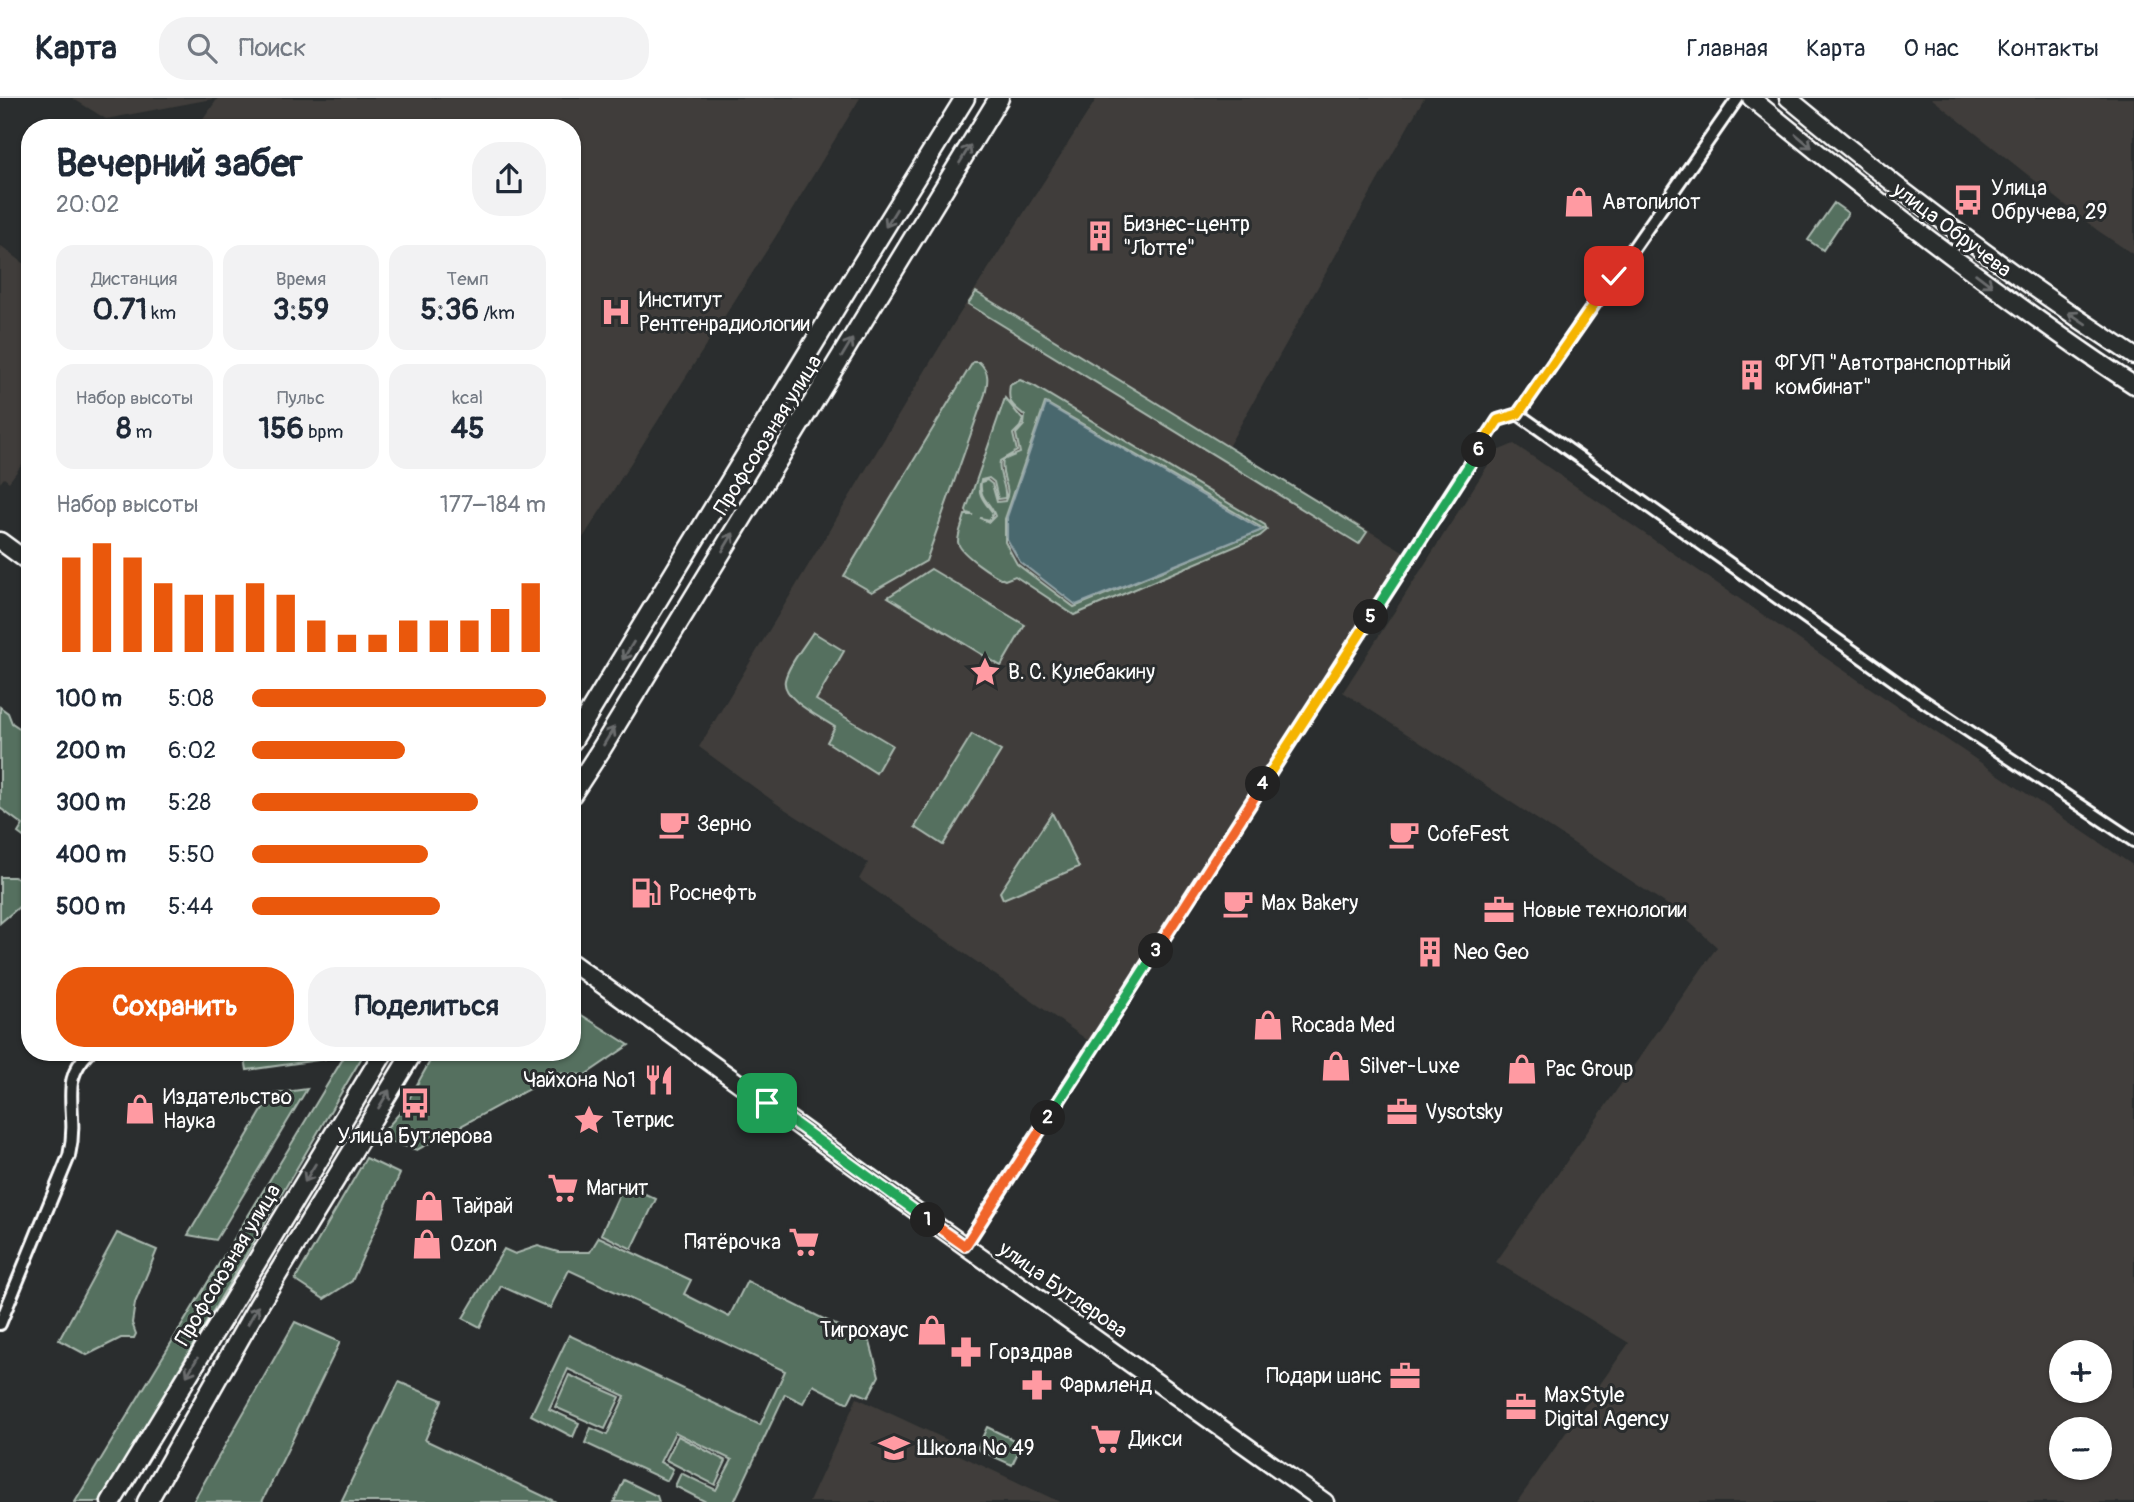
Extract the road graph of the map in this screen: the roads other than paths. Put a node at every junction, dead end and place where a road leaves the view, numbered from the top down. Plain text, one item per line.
1 (965, 98) edge
2 (999, 98) edge
3 (1738, 98) edge
4 (1751, 98) edge
5 (1788, 98) edge
6 (2134, 356) edge
7 (2134, 385) edge
8 (1518, 414) junction
9 (0, 541) edge
10 (21, 556) edge
11 (581, 726) edge
12 (581, 780) edge
13 (2134, 841) edge
14 (581, 969) edge
15 (82, 1061) edge
16 (379, 1061) edge
17 (407, 1061) edge
18 (965, 1246) junction
19 (0, 1324) edge
20 (111, 1502) edge
21 (147, 1502) edge
22 (1325, 1502) edge

1 -> 11 main road, Профсоюзная улица
12 -> 2 main road, Профсоюзная улица
3 - 8 street
4 -> 7 street, улица Обручева
6 -> 5 street, улица Обручева
8 - 13 street
8 - 18 street
9 - 10 street
14 - 18 street, улица Бутлерова
15 - 19 street
16 -> 20 main road, Профсоюзная улица
21 -> 17 main road
18 - 22 street, улица Бутлерова

